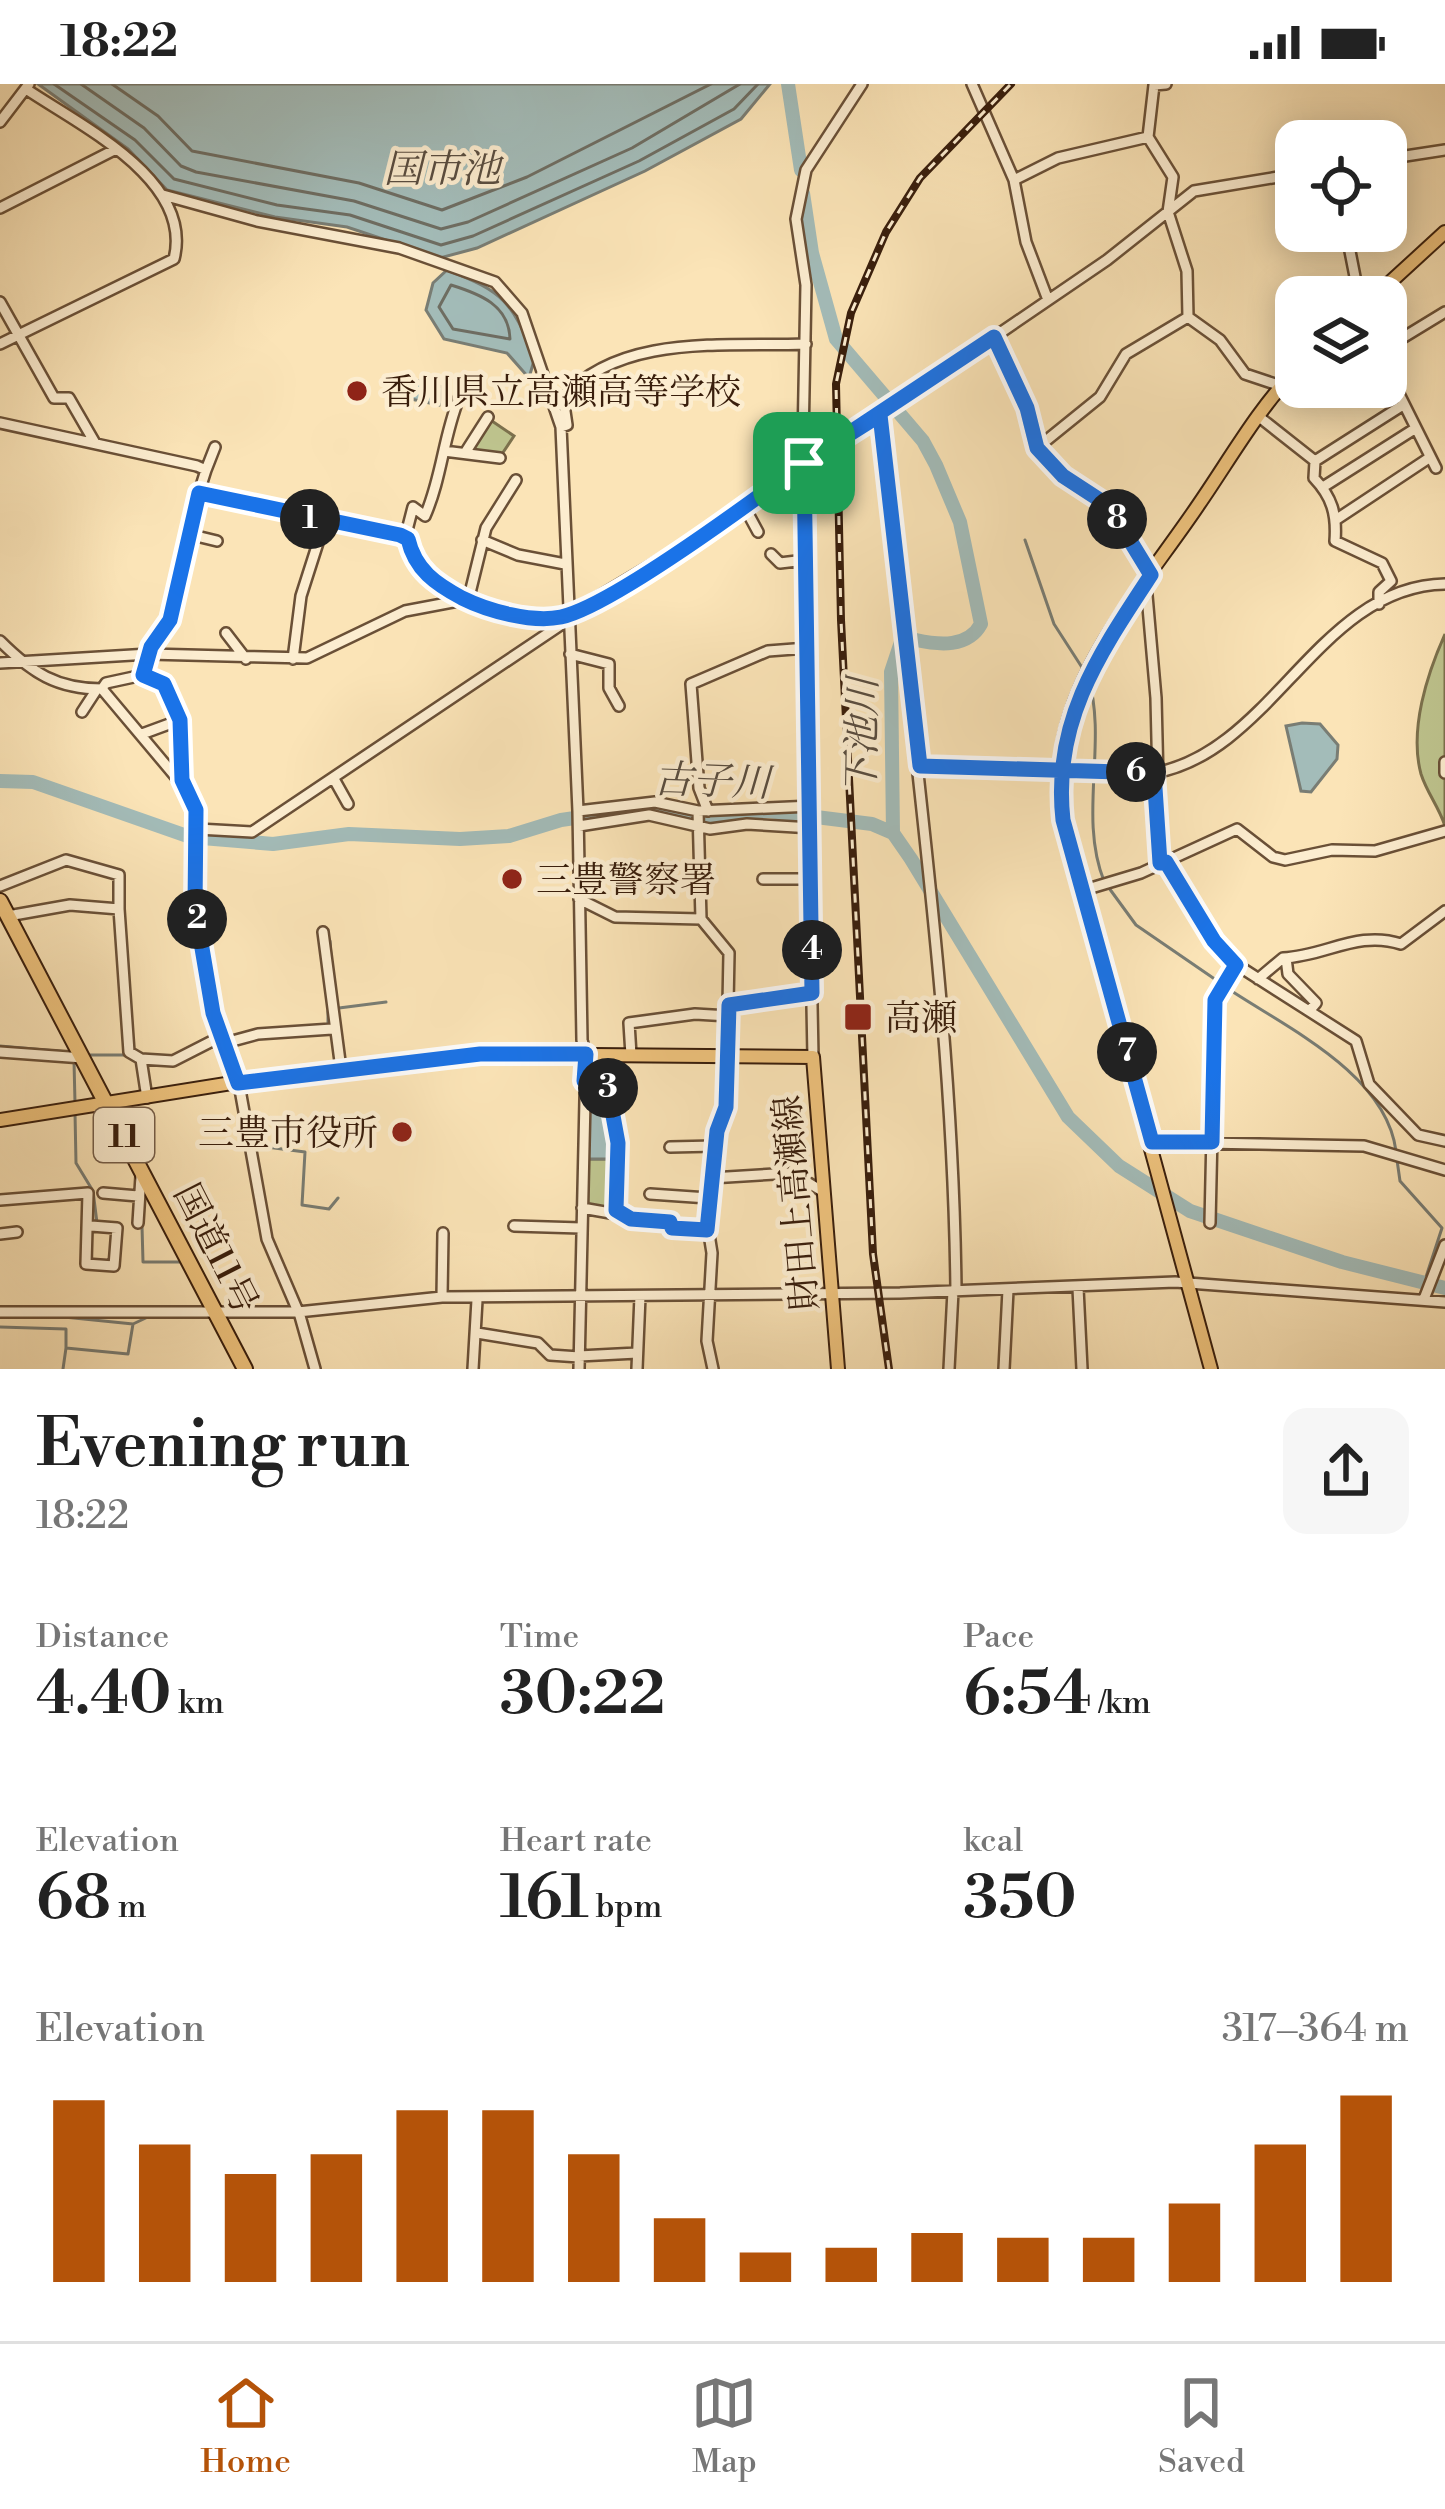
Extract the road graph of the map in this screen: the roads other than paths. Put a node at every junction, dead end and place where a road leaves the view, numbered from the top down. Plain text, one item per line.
1 (862, 84) edge
2 (972, 84) edge
3 (1166, 84) edge
4 (27, 86) edge
5 (0, 122) edge
6 (1148, 137) junction
7 (116, 149) junction
8 (1445, 150) edge
9 (1407, 156) edge
10 (1275, 176) edge
11 (1014, 180) junction
12 (163, 195) junction
13 (0, 208) edge
14 (1168, 212) junction
15 (1445, 232) edge
16 (1397, 276) edge
17 (1048, 300) junction
18 (0, 302) edge
19 (1445, 312) edge
20 (1188, 317) junction
21 (1407, 335) edge
22 (16, 337) junction
23 (994, 337) junction
24 (0, 344) edge
25 (806, 344) junction
26 (1275, 384) edge
27 (1275, 394) edge
28 (459, 398) dead end
29 (1398, 408) edge
30 (1405, 408) edge
31 (880, 415) junction
32 (1258, 416) junction
33 (488, 417) dead end
34 (0, 423) edge
35 (561, 428) junction
36 (1416, 428) junction
37 (95, 443) junction
38 (215, 447) dead end
39 (1037, 448) junction
40 (444, 451) junction
41 (465, 453) junction
42 (500, 458) dead end
43 (1315, 460) junction
44 (804, 463) junction
45 (206, 470) junction
46 (516, 480) dead end
47 (1323, 487) junction
48 (199, 493) junction
49 (231, 502) junction
50 (744, 506) junction
51 (226, 518) dead end
52 (1337, 519) junction
53 (325, 521) junction
54 (758, 532) dead end
55 (188, 534) junction
56 (405, 538) junction
57 (482, 540) junction
58 (217, 542) dead end
59 (771, 554) dead end
60 (805, 560) junction
61 (566, 564) junction
62 (1148, 579) junction
63 (1445, 584) edge
64 (469, 601) junction
65 (1379, 604) junction
66 (568, 615) junction
67 (226, 633) dead end
68 (0, 641) edge
69 (807, 650) junction
70 (824, 650) dead end
71 (149, 654) junction
72 (570, 654) junction
73 (246, 659) junction
74 (293, 659) junction
75 (21, 662) junction
76 (0, 663) edge
77 (143, 675) junction
78 (100, 689) junction
79 (619, 706) dead end
80 (82, 712) dead end
81 (180, 720) junction
82 (142, 734) junction
83 (1445, 762) edge
84 (920, 766) junction
85 (1061, 769) junction
86 (1445, 772) edge
87 (1154, 773) junction
88 (334, 779) junction
89 (182, 780) junction
90 (348, 804) dead end
91 (812, 806) junction
92 (578, 811) junction
93 (700, 816) junction
94 (579, 826) junction
95 (812, 828) junction
96 (198, 829) junction
97 (1445, 831) edge
98 (1163, 863) junction
99 (194, 873) junction
100 (209, 873) dead end
101 (763, 879) dead end
102 (813, 879) junction
103 (0, 886) edge
104 (1081, 890) junction
105 (578, 898) junction
106 (4, 908) edge
107 (119, 909) junction
108 (1445, 910) edge
109 (700, 919) junction
110 (323, 932) dead end
111 (1286, 958) junction
112 (1236, 965) junction
113 (1258, 979) junction
114 (812, 993) junction
115 (1310, 1010) junction
116 (729, 1011) junction
117 (332, 1029) junction
118 (224, 1039) junction
119 (0, 1052) edge
120 (586, 1054) junction
121 (632, 1055) junction
122 (729, 1056) junction
123 (813, 1057) junction
124 (83, 1058) junction
125 (141, 1059) junction
126 (341, 1069) junction
127 (584, 1081) junction
128 (238, 1083) junction
129 (147, 1098) junction
130 (108, 1104) junction
131 (0, 1120) edge
132 (1445, 1141) edge
133 (1152, 1142) junction
134 (1212, 1142) junction
135 (715, 1146) junction
136 (670, 1147) dead end
137 (1445, 1170) edge
138 (142, 1171) junction
139 (711, 1178) junction
140 (822, 1191) junction
141 (650, 1194) dead end
142 (138, 1196) junction
143 (707, 1198) junction
144 (0, 1200) edge
145 (109, 1206) dead end
146 (582, 1208) junction
147 (616, 1210) junction
148 (138, 1222) dead end
149 (1210, 1223) dead end
150 (91, 1226) junction
151 (514, 1226) dead end
152 (581, 1228) junction
153 (707, 1230) junction
154 (17, 1232) dead end
155 (443, 1233) dead end
156 (0, 1234) edge
157 (1445, 1245) edge
158 (1192, 1282) junction
159 (1078, 1288) junction
160 (1008, 1290) junction
161 (955, 1291) junction
162 (832, 1293) junction
163 (712, 1295) junction
164 (1424, 1296) junction
165 (442, 1297) junction
166 (640, 1297) junction
167 (579, 1298) junction
168 (477, 1300) junction
169 (1445, 1302) edge
170 (215, 1311) junction
171 (0, 1312) edge
172 (298, 1312) junction
173 (477, 1334) junction
174 (637, 1354) junction
175 (579, 1361) edge
176 (245, 1369) edge
177 (316, 1369) edge
178 (473, 1369) edge
179 (637, 1369) edge
180 (712, 1369) edge
181 (838, 1369) edge
182 (949, 1369) edge
183 (1004, 1369) edge
184 (1082, 1369) edge
185 (1211, 1369) edge

1 - 25 street
2 - 11 street
3 - 6 street
4 - 5 street
4 - 7 street
6 - 11 street
6 - 14 street
7 - 12 street
7 - 13 street
8 - 9 street
10 - 14 street
11 - 17 street
12 - 22 street
12 - 35 street
14 - 17 street
14 - 20 street
15 - 16 main road
17 - 23 street
18 - 22 street
19 - 21 street
20 - 26 street
20 - 39 street
22 - 24 street
22 - 37 street
23 - 31 street
23 - 39 street
25 - 35 street
25 - 44 street
27 - 32 main road
28 - 40 street
29 - 43 street
30 - 36 street
31 - 44 street
31 - 84 street
32 - 43 street
32 - 62 main road
33 - 41 street
34 - 37 street
35 - 61 street
36 - 47 street
36 - 52 street
37 - 45 street
38 - 45 street
39 - 62 street
40 - 41 street
40 - 56 street
41 - 42 street
43 - 47 street
44 - 50 street
44 - 60 street
45 - 48 street
46 - 57 street
47 - 52 street
48 - 49 street
48 - 55 street
49 - 51 street
49 - 53 street
50 - 54 street
50 - 66 street
52 - 65 street
53 - 56 street
53 - 74 street
55 - 58 street
55 - 71 street
56 - 64 street
57 - 61 street
57 - 64 street
59 - 60 street
60 - 69 street
61 - 66 street
62 - 85 main road
62 - 87 street
63 - 65 street
64 - 66 street
64 - 74 street
65 - 87 street
66 - 72 street
66 - 88 street
67 - 73 street
68 - 75 street
69 - 70 street
69 - 91 street
69 - 93 street
71 - 73 street
71 - 75 street
71 - 77 street
72 - 79 street
72 - 92 street
73 - 74 street
75 - 76 street
75 - 78 street
77 - 78 street
77 - 81 street
78 - 80 street
78 - 82 street
81 - 82 street
81 - 89 street
82 - 89 street
83 - 86 street
84 - 85 street
84 - 161 street
85 - 87 street
85 - 104 main road
87 - 98 street
88 - 90 street
88 - 96 street
89 - 96 street
91 - 93 street
91 - 95 street
92 - 93 street
92 - 94 street
93 - 94 street
93 - 95 street
93 - 109 street
94 - 105 street
95 - 102 street
96 - 99 street
97 - 98 street
98 - 104 street
98 - 112 street
99 - 100 street
99 - 118 street
101 - 102 street
102 - 114 street
103 - 107 street
104 - 133 main road
105 - 109 street
105 - 120 street
106 - 107 street
106 - 124 highway, 国道11号 / 11
107 - 125 street
108 - 111 street
109 - 116 street
110 - 117 street
111 - 113 street
111 - 115 street
112 - 113 street
112 - 134 street
113 - 115 street
114 - 116 street
114 - 123 street
115 - 132 street
116 - 121 street
116 - 122 street
117 - 118 street
117 - 126 street
118 - 125 street
118 - 128 street
119 - 124 street
120 - 121 main road, 財田上高瀬線
120 - 126 main road, 財田上高瀬線
120 - 127 street
121 - 122 main road, 財田上高瀬線
122 - 123 main road, 財田上高瀬線
122 - 135 street
123 - 140 main road, 財田上高瀬線
124 - 130 highway, 国道11号 / 11
125 - 129 street
126 - 128 main road, 財田上高瀬線
127 - 146 street
127 - 147 street
128 - 129 main road, 財田上高瀬線
128 - 172 street
129 - 130 main road, 財田上高瀬線
130 - 131 main road, 財田上高瀬線
130 - 138 highway, 国道11号 / 11
133 - 134 street
133 - 158 main road
134 - 137 street
134 - 149 street
135 - 136 street
135 - 139 street
138 - 142 street
138 - 170 highway, 国道11号 / 11
139 - 140 street
139 - 143 street
140 - 162 main road, 財田上高瀬線
141 - 143 street
142 - 145 street
142 - 148 street
143 - 153 street
144 - 150 street
146 - 147 street
146 - 152 street
147 - 153 street
150 - 150 street
151 - 152 street
152 - 167 street
153 - 163 street
154 - 156 street
155 - 165 street
157 - 164 street
158 - 159 street
158 - 164 street
158 - 185 main road
159 - 160 street
159 - 184 street
160 - 161 street
160 - 183 street
161 - 162 street
161 - 182 street
162 - 163 street
162 - 181 main road, 財田上高瀬線
163 - 166 street
163 - 180 street
164 - 169 street
165 - 168 street
165 - 172 street
166 - 167 street
166 - 174 street
167 - 168 street
167 - 175 street
168 - 173 street
170 - 171 street
170 - 172 street
170 - 176 highway, 国道11号 / 11
172 - 177 street
173 - 175 street
173 - 178 street
174 - 175 street
174 - 179 street

